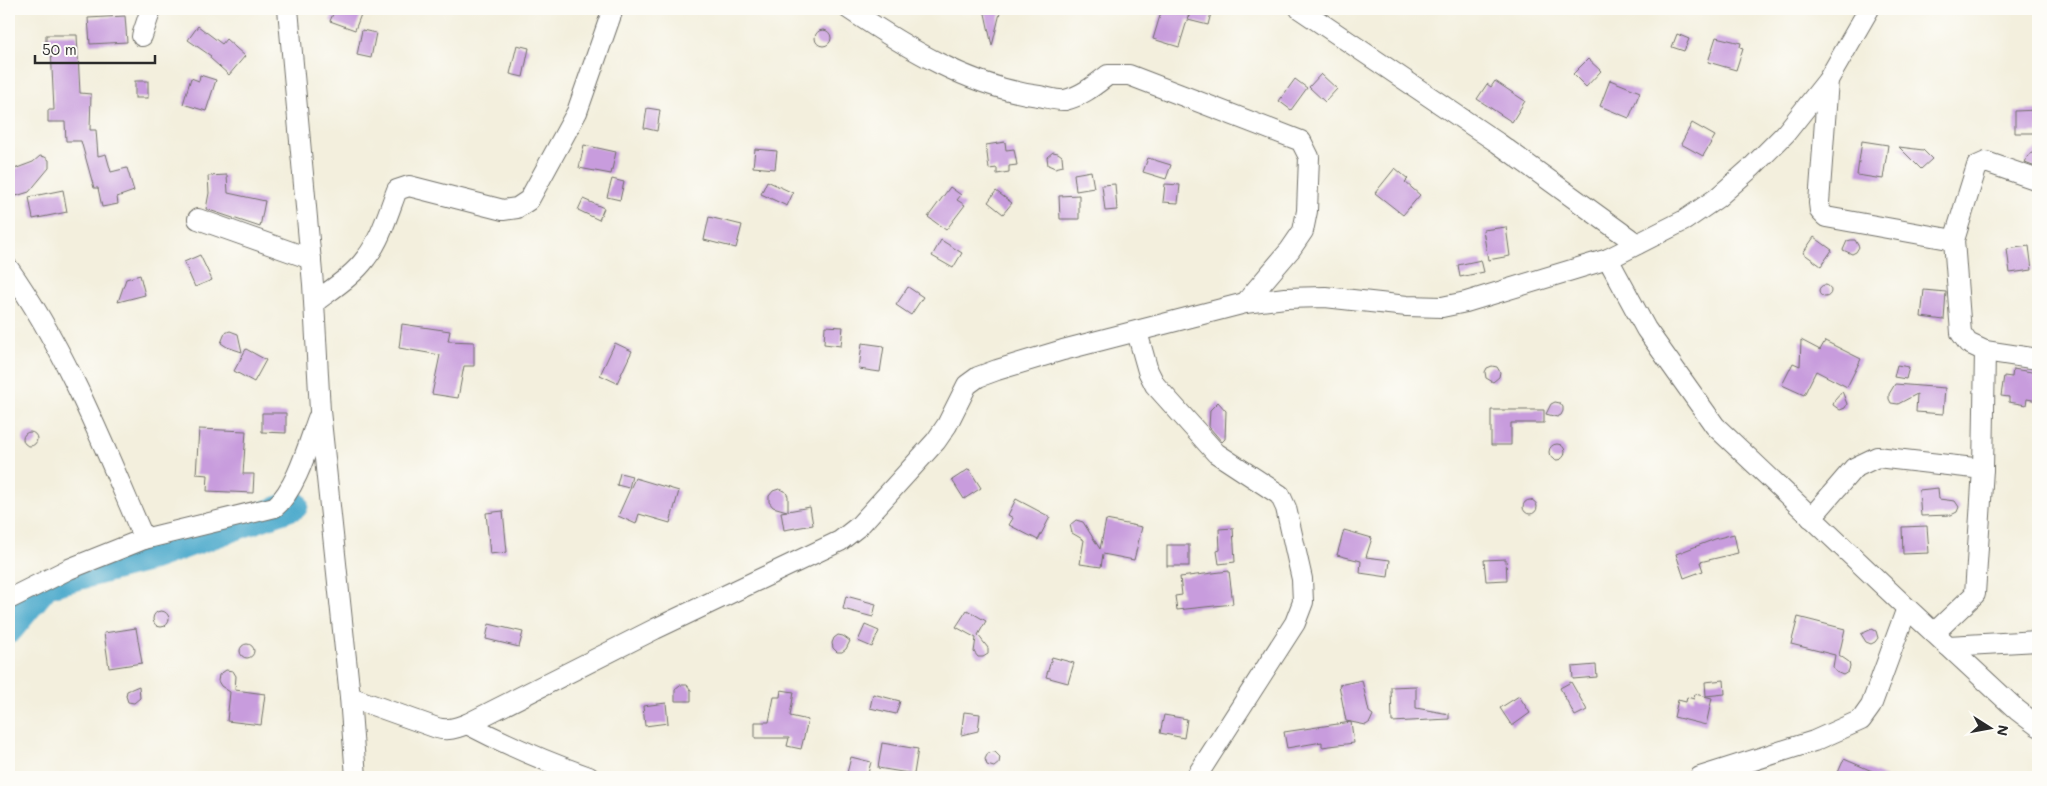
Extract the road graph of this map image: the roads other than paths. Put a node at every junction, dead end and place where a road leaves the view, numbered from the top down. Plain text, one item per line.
1 (151, 9) edge
2 (288, 9) edge
3 (613, 9) edge
4 (848, 9) edge
5 (1300, 9) edge
6 (1869, 9) edge
7 (142, 36) dead end
8 (1828, 80) junction
9 (2038, 180) edge
10 (198, 220) dead end
11 (1954, 240) junction
12 (1637, 244) junction
13 (311, 259) junction
14 (1608, 259) junction
15 (9, 269) edge
16 (315, 302) junction
17 (1246, 303) junction
18 (1137, 332) junction
19 (1985, 351) junction
20 (2038, 359) edge
21 (320, 411) junction
22 (1983, 469) junction
23 (1810, 518) junction
24 (144, 539) junction
25 (9, 599) edge
26 (1907, 608) junction
27 (1941, 640) junction
28 (2038, 641) edge
29 (350, 697) junction
30 (467, 724) junction
31 (2038, 726) edge
32 (356, 777) edge
33 (589, 777) edge
34 (1196, 777) edge
35 (1700, 777) edge

1 - 7 street
2 - 13 street
3 - 16 street
4 - 17 street
5 - 12 street
6 - 8 street
8 - 11 street
8 - 12 street
9 - 11 street
10 - 13 street
11 - 19 street
12 - 14 street
13 - 16 street
14 - 17 street
14 - 23 street
15 - 24 street
16 - 21 street
17 - 18 street
18 - 30 street
18 - 34 street
19 - 20 street
19 - 22 street
21 - 24 street
21 - 29 street
22 - 23 street
22 - 27 street
23 - 26 street
24 - 25 street
26 - 27 street
26 - 35 street
27 - 28 street
27 - 31 street
29 - 30 street
29 - 32 street
30 - 33 street

